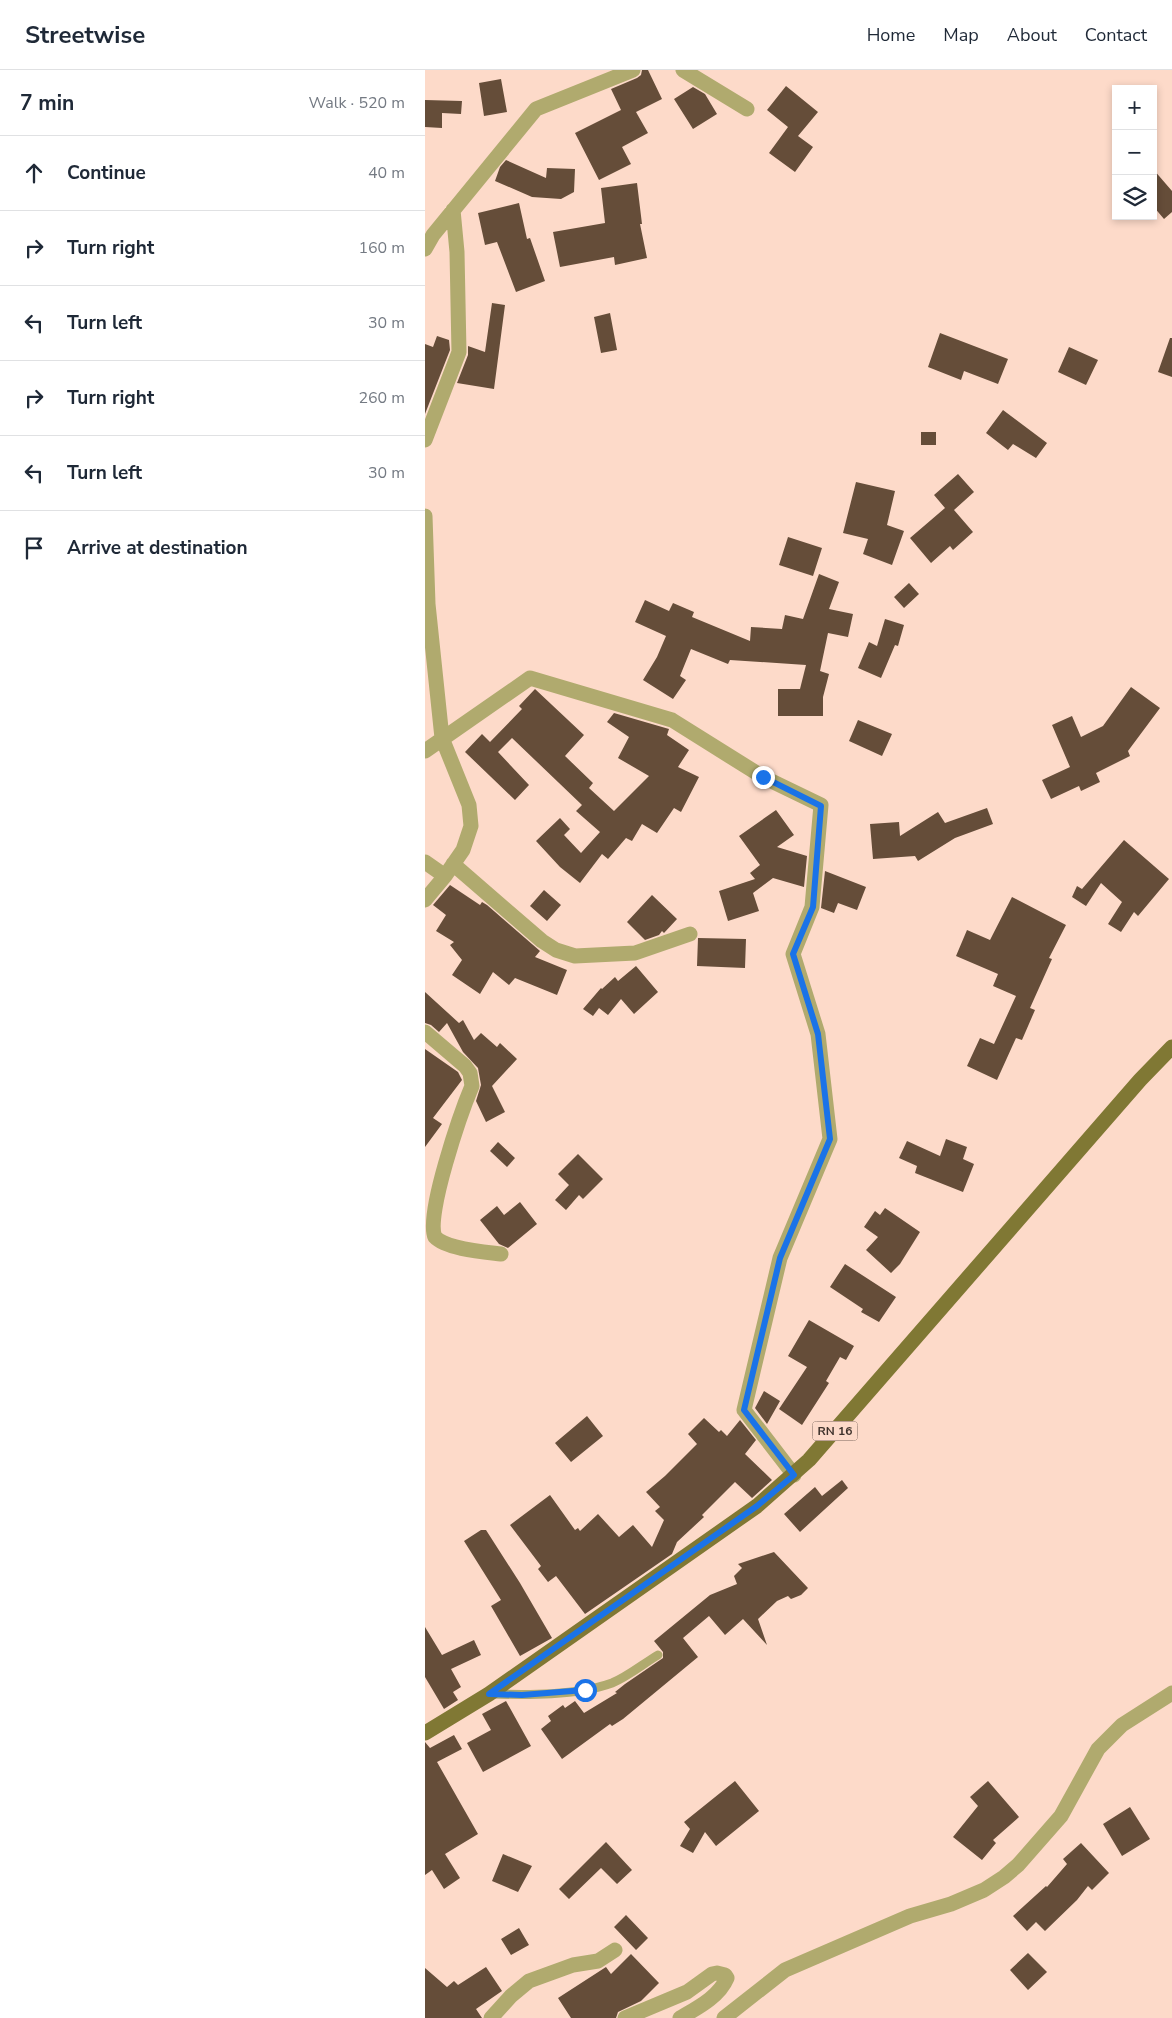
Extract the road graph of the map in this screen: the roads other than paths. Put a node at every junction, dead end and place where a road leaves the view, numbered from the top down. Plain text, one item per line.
1 (633, 70) edge
2 (683, 70) edge
3 (747, 109) dead end
4 (453, 210) junction
5 (425, 249) edge
6 (425, 440) edge
7 (425, 516) edge
8 (442, 738) junction
9 (425, 751) edge
10 (425, 862) edge
11 (449, 870) junction
12 (425, 900) edge
13 (690, 934) dead end
14 (425, 1032) edge
15 (1172, 1047) edge
16 (501, 1254) dead end
17 (794, 1475) junction
18 (657, 1655) dead end
19 (1172, 1693) edge
20 (489, 1694) junction
21 (425, 1733) edge
22 (615, 1950) dead end
23 (491, 2018) edge
24 (625, 2018) edge
25 (680, 2018) edge
26 (724, 2018) edge

1 - 4 street
2 - 3 street
4 - 5 street
4 - 6 street
7 - 8 street
8 - 9 street
8 - 11 street
8 - 17 street
10 - 11 street
11 - 12 street
11 - 13 street
14 - 16 street
15 - 17 main road, RN 16
17 - 20 main road, RN 16
18 - 20 lane
19 - 26 street
20 - 21 main road, RN 16
22 - 23 street
24 - 25 street

